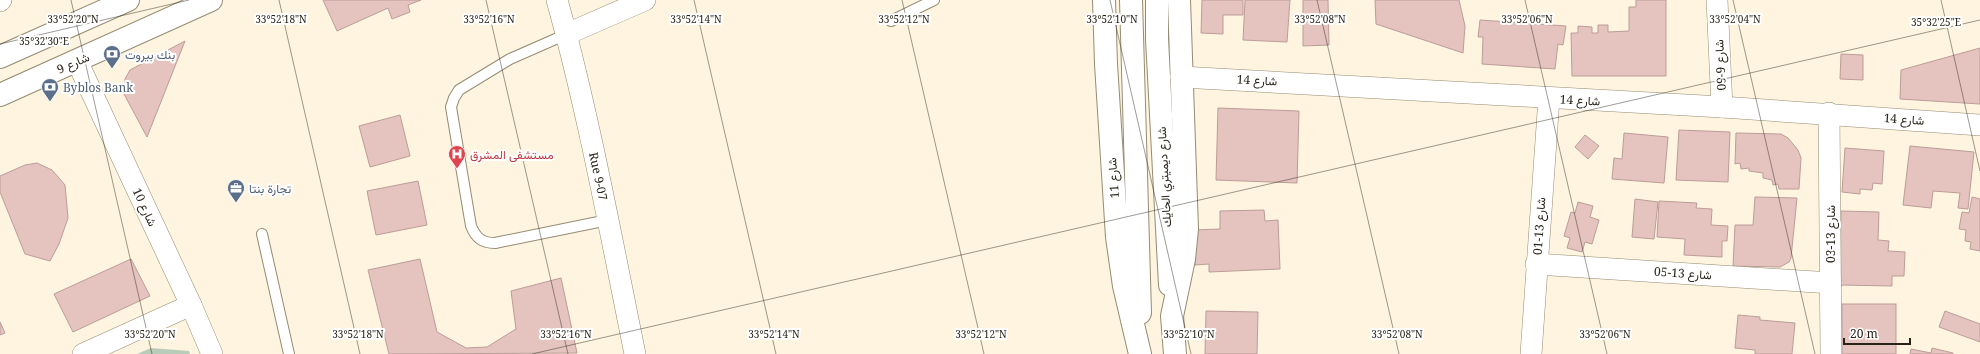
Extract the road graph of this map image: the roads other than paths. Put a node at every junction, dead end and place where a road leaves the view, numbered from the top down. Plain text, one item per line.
1 (128, 0) edge
2 (211, 0) edge
3 (557, 0) edge
4 (645, 0) edge
5 (934, 0) edge
6 (1104, 0) edge
7 (1131, 0) edge
8 (1157, 0) edge
9 (1179, 0) edge
10 (1717, 0) edge
11 (891, 21) dead end
12 (567, 34) junction
13 (0, 57) edge
14 (77, 61) junction
15 (1180, 77) junction
16 (0, 95) edge
17 (1549, 98) junction
18 (1722, 107) junction
19 (1829, 114) junction
20 (1980, 125) edge
21 (608, 220) junction
22 (262, 234) dead end
23 (1536, 264) junction
24 (1831, 283) junction
25 (191, 305) junction
26 (1172, 316) junction
27 (83, 354) edge
28 (212, 354) edge
29 (289, 354) edge
30 (635, 354) edge
31 (1141, 354) edge
32 (1174, 354) edge
33 (1531, 354) edge
34 (1831, 354) edge

1 - 13 main road
2 - 14 main road, شارع 9
3 - 12 street, Rue 9-07
4 - 12 street
5 - 11 lane
6 - 31 main road, شارع 11
7 - 31 main road, شارع 11
8 - 26 main road, شارع ديميتري الحايك
9 - 15 main road
10 - 18 street, شارع 9-09
12 - 21 street, Rue 9-07
12 - 21 lane
14 - 16 main road, شارع 9
14 - 25 street, شارع 10
15 - 17 street, شارع 14
15 - 26 main road
17 - 18 street, شارع 14
17 - 23 street, شارع 13-01
18 - 19 street, شارع 14
19 - 20 street, شارع 14
19 - 24 street, شارع 13-03
21 - 30 street, Rue 9-07
22 - 29 lane
23 - 24 street, شارع 13-05
23 - 33 street, شارع 13-01
24 - 34 street, شارع 13-03
25 - 27 street
25 - 28 street, شارع 10
26 - 32 main road

